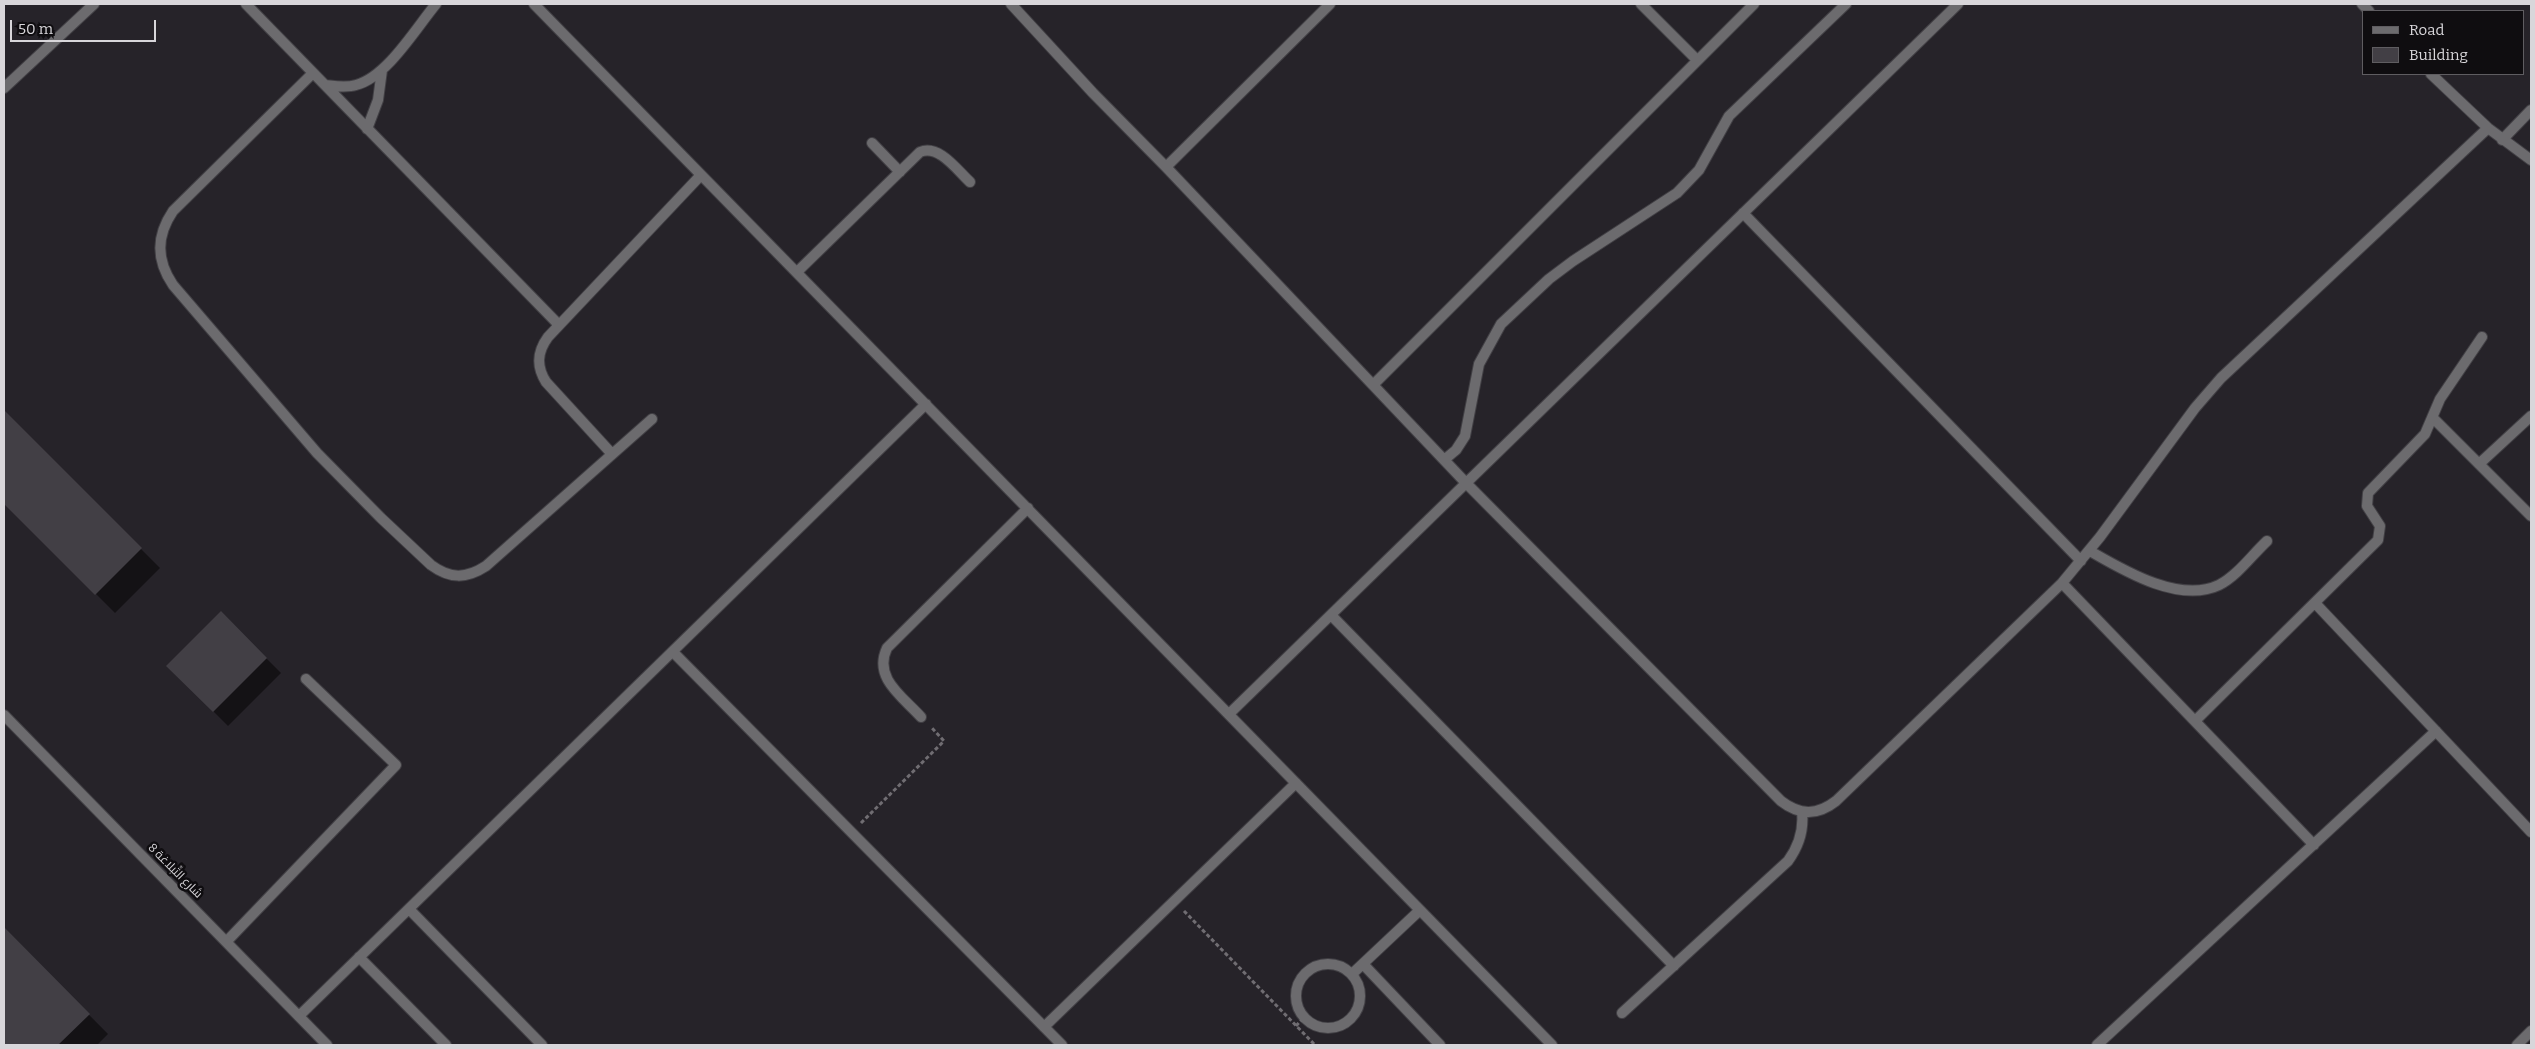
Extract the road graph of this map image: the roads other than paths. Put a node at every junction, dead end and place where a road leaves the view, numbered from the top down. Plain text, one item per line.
1 (94, 4) edge
2 (246, 4) edge
3 (436, 4) edge
4 (534, 4) edge
5 (1011, 4) edge
6 (1330, 4) edge
7 (1641, 4) edge
8 (1754, 4) edge
9 (1846, 4) edge
10 (1958, 4) edge
11 (1697, 60) junction
12 (382, 70) junction
13 (313, 72) junction
14 (2432, 75) edge
15 (325, 85) junction
16 (4, 88) edge
17 (2531, 110) edge
18 (2488, 128) junction
19 (367, 129) junction
20 (2502, 140) junction
21 (872, 144) dead end
22 (2531, 160) edge
23 (1166, 167) junction
24 (900, 172) junction
25 (701, 175) junction
26 (970, 182) dead end
27 (1743, 213) junction
28 (797, 272) junction
29 (560, 324) junction
30 (2482, 337) dead end
31 (1373, 385) junction
32 (926, 404) junction
33 (2531, 416) edge
34 (2433, 418) junction
35 (652, 419) dead end
36 (612, 454) junction
37 (1444, 460) junction
38 (2479, 464) junction
39 (1466, 483) junction
40 (1028, 508) junction
41 (2531, 516) edge
42 (2267, 541) dead end
43 (2090, 551) junction
44 (2081, 561) junction
45 (2062, 583) junction
46 (2315, 603) junction
47 (1331, 615) junction
48 (673, 652) junction
49 (306, 679) dead end
50 (1228, 714) junction
51 (4, 715) edge
52 (922, 717) road end
53 (2195, 721) junction
54 (2436, 731) junction
55 (1296, 783) junction
56 (1802, 812) junction
57 (2531, 832) edge
58 (2314, 845) junction
59 (409, 909) junction
60 (1420, 910) junction
61 (227, 941) junction
62 (359, 957) junction
63 (1363, 964) junction
64 (1674, 966) junction
65 (1352, 974) junction
66 (1622, 1013) dead end
67 (299, 1016) junction
68 (1044, 1028) junction
69 (2531, 1032) edge
70 (327, 1045) edge
71 (446, 1045) edge
72 (542, 1045) edge
73 (1062, 1045) edge
74 (1440, 1045) edge
75 (1552, 1045) edge
76 (2097, 1045) edge
77 (2517, 1045) edge

1 - 16 street
2 - 13 street
3 - 12 street
4 - 25 street
5 - 23 street
6 - 23 street
7 - 11 street
8 - 11 street
9 - 37 street
10 - 27 street
11 - 31 street
12 - 15 street
12 - 19 street
13 - 15 street
13 - 36 street
14 - 18 street
15 - 19 street
17 - 20 street
18 - 20 street
18 - 43 street
19 - 29 street
20 - 22 street
21 - 24 street
23 - 31 street
24 - 26 street
24 - 28 street
25 - 28 street
25 - 29 street
27 - 39 street
27 - 44 street
28 - 32 street
29 - 36 street
30 - 34 street
31 - 37 street
32 - 40 street
32 - 48 street
33 - 38 street
34 - 38 street
34 - 46 street
35 - 36 street
37 - 39 street
38 - 41 street
39 - 47 street
39 - 56 street
40 - 50 street
40 - 52 street
42 - 43 street
43 - 44 street
44 - 45 street
45 - 53 street
45 - 56 street
46 - 53 street
46 - 54 street
47 - 50 street
47 - 64 street
48 - 59 street
48 - 68 street
49 - 61 street
50 - 55 street
51 - 61 street, شارع التِّبلاغة 8
53 - 58 street
54 - 57 street
54 - 58 street
55 - 60 street
55 - 68 street
56 - 64 street
58 - 76 street
59 - 62 street
59 - 72 street
60 - 63 street
60 - 75 street
61 - 67 street, شارع التِّبلاغة 8
62 - 67 street
62 - 71 street
63 - 65 street
63 - 74 street
64 - 66 street
65 - 65 street
67 - 70 street, شارع التِّبلاغة 8
68 - 73 street
69 - 77 street

